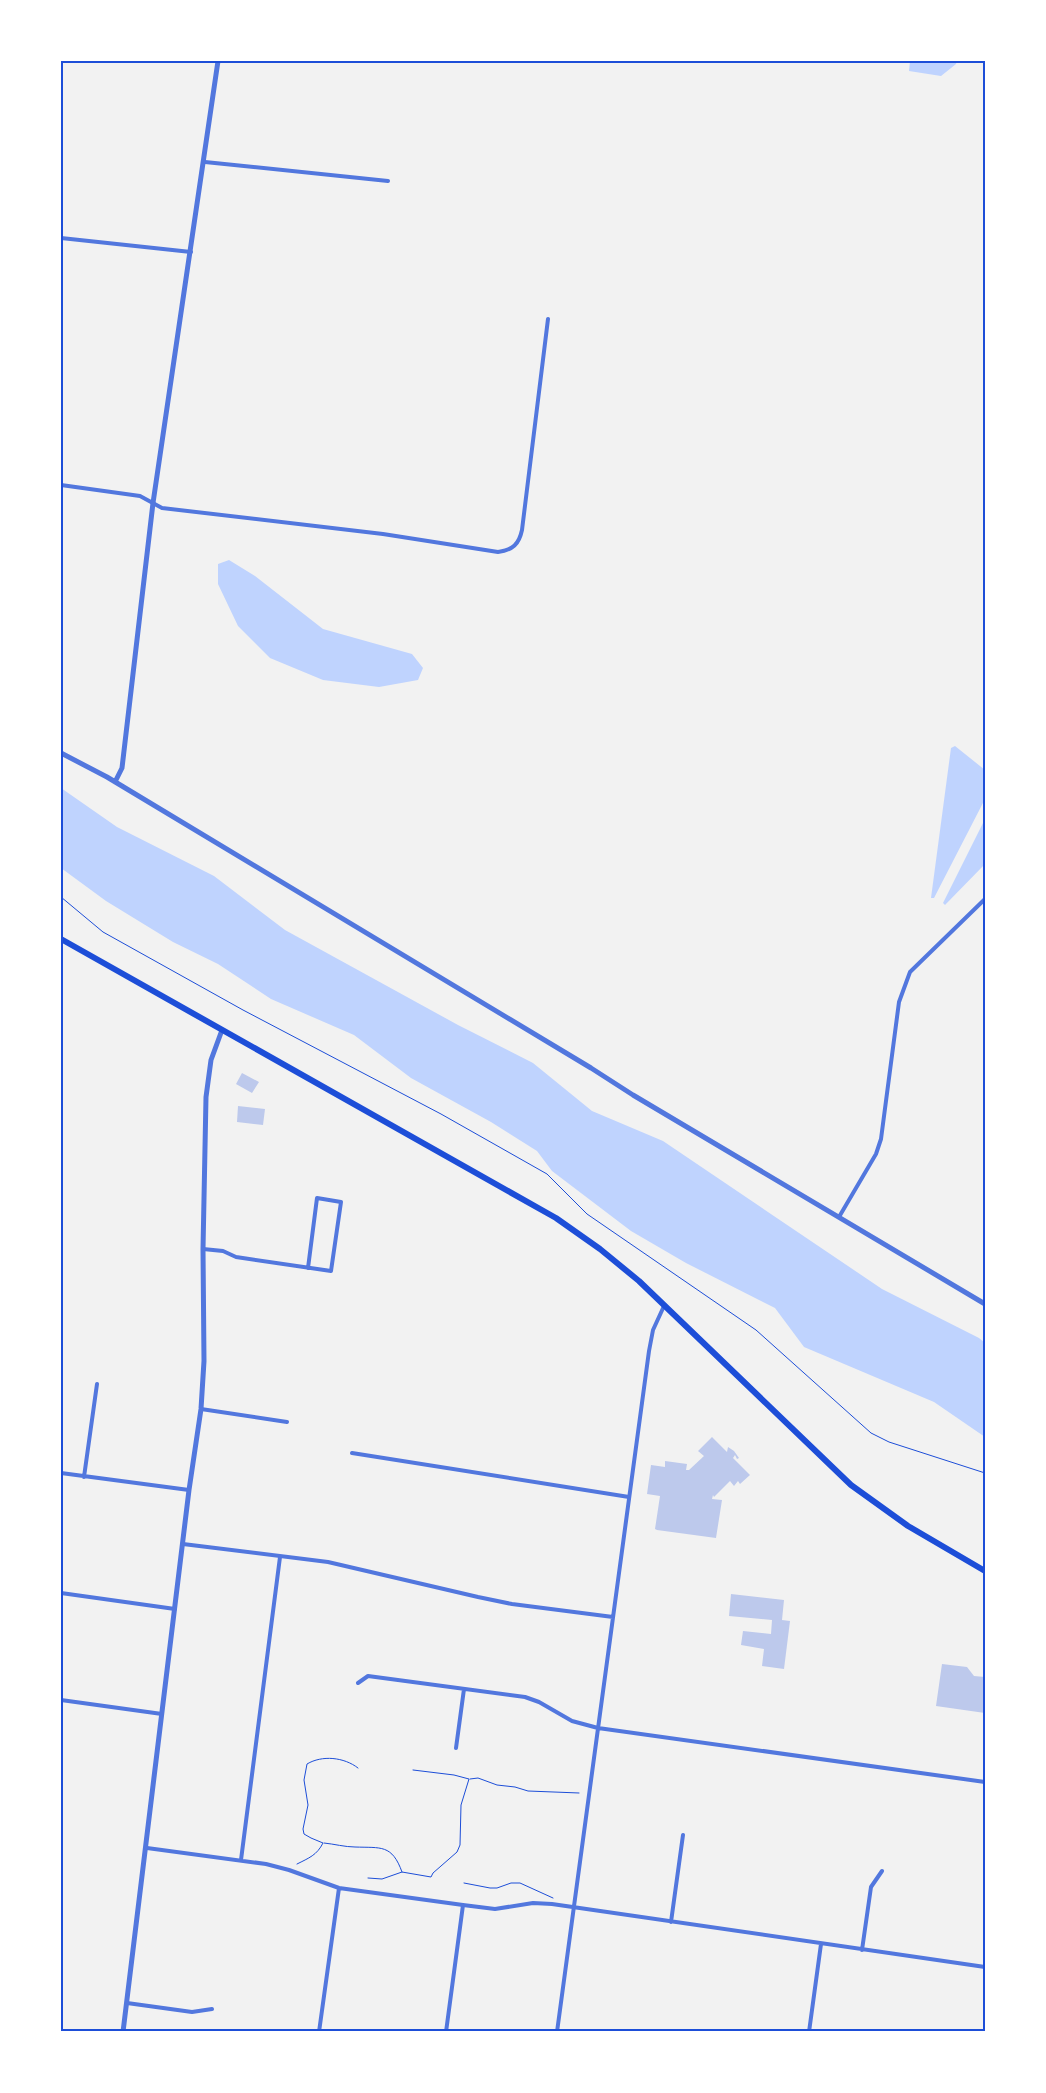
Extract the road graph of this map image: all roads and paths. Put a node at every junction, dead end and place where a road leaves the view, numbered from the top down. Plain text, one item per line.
1 (218, 61) edge
2 (204, 162) junction
3 (388, 181) dead end
4 (61, 238) edge
5 (191, 252) junction
6 (548, 319) dead end
7 (61, 485) edge
8 (153, 503) junction
9 (61, 753) edge
10 (115, 782) junction
11 (61, 897) edge
12 (985, 899) edge
13 (61, 939) edge
14 (222, 1030) junction
15 (839, 1217) junction
16 (203, 1250) junction
17 (308, 1268) junction
18 (985, 1304) edge
19 (665, 1305) junction
20 (97, 1384) dead end
21 (201, 1409) junction
22 (287, 1422) dead end
23 (352, 1453) dead end
24 (985, 1473) edge
25 (61, 1474) edge
26 (84, 1477) junction
27 (189, 1490) junction
28 (629, 1497) junction
29 (183, 1544) junction
30 (280, 1557) junction
31 (985, 1571) edge
32 (61, 1593) edge
33 (175, 1609) junction
34 (613, 1617) junction
35 (358, 1683) dead end
36 (464, 1689) junction
37 (61, 1700) edge
38 (162, 1714) junction
39 (598, 1728) junction
40 (456, 1748) dead end
41 (358, 1768) dead end
42 (413, 1770) dead end
43 (469, 1779) junction
44 (985, 1782) edge
45 (579, 1792) dead end
46 (683, 1835) dead end
47 (323, 1843) junction
48 (147, 1848) junction
49 (241, 1860) junction
50 (297, 1864) dead end
51 (882, 1871) dead end
52 (402, 1872) junction
53 (368, 1878) dead end
54 (464, 1883) dead end
55 (339, 1888) junction
56 (554, 1898) dead end
57 (463, 1906) junction
58 (574, 1908) junction
59 (671, 1922) junction
60 (821, 1944) junction
61 (862, 1950) junction
62 (985, 1967) edge
63 (127, 2003) junction
64 (212, 2009) dead end
65 (123, 2032) edge
66 (318, 2032) edge
67 (446, 2032) edge
68 (557, 2032) edge
69 (809, 2032) edge

1 - 2 street
2 - 3 street
2 - 5 street
4 - 5 street
5 - 8 street
6 - 8 street
7 - 8 street
8 - 10 street
9 - 10 street
10 - 15 street
11 - 24 path
12 - 15 street
13 - 14 main road
14 - 16 street
14 - 19 main road
15 - 18 street
16 - 17 street
16 - 21 street
17 - 17 street
19 - 28 street
19 - 31 main road
20 - 26 street
21 - 22 street
21 - 27 street
23 - 28 street
25 - 26 street
26 - 27 street
27 - 29 street
28 - 34 street
29 - 30 street
29 - 33 street
30 - 34 street
30 - 49 street
32 - 33 street
33 - 38 street
34 - 39 street
35 - 36 street
36 - 39 street
36 - 40 street
37 - 38 street
38 - 48 street
39 - 44 street
39 - 58 street
41 - 47 path
42 - 43 path
43 - 45 path
43 - 52 path
46 - 59 street
47 - 50 path
47 - 52 path
48 - 49 street
48 - 63 street
49 - 55 street
51 - 61 street
52 - 53 path
54 - 56 path
55 - 57 street
55 - 66 street
57 - 58 street
57 - 67 street
58 - 59 street
58 - 68 street
59 - 60 street
60 - 61 street
60 - 69 street
61 - 62 street
63 - 64 street
63 - 65 street

